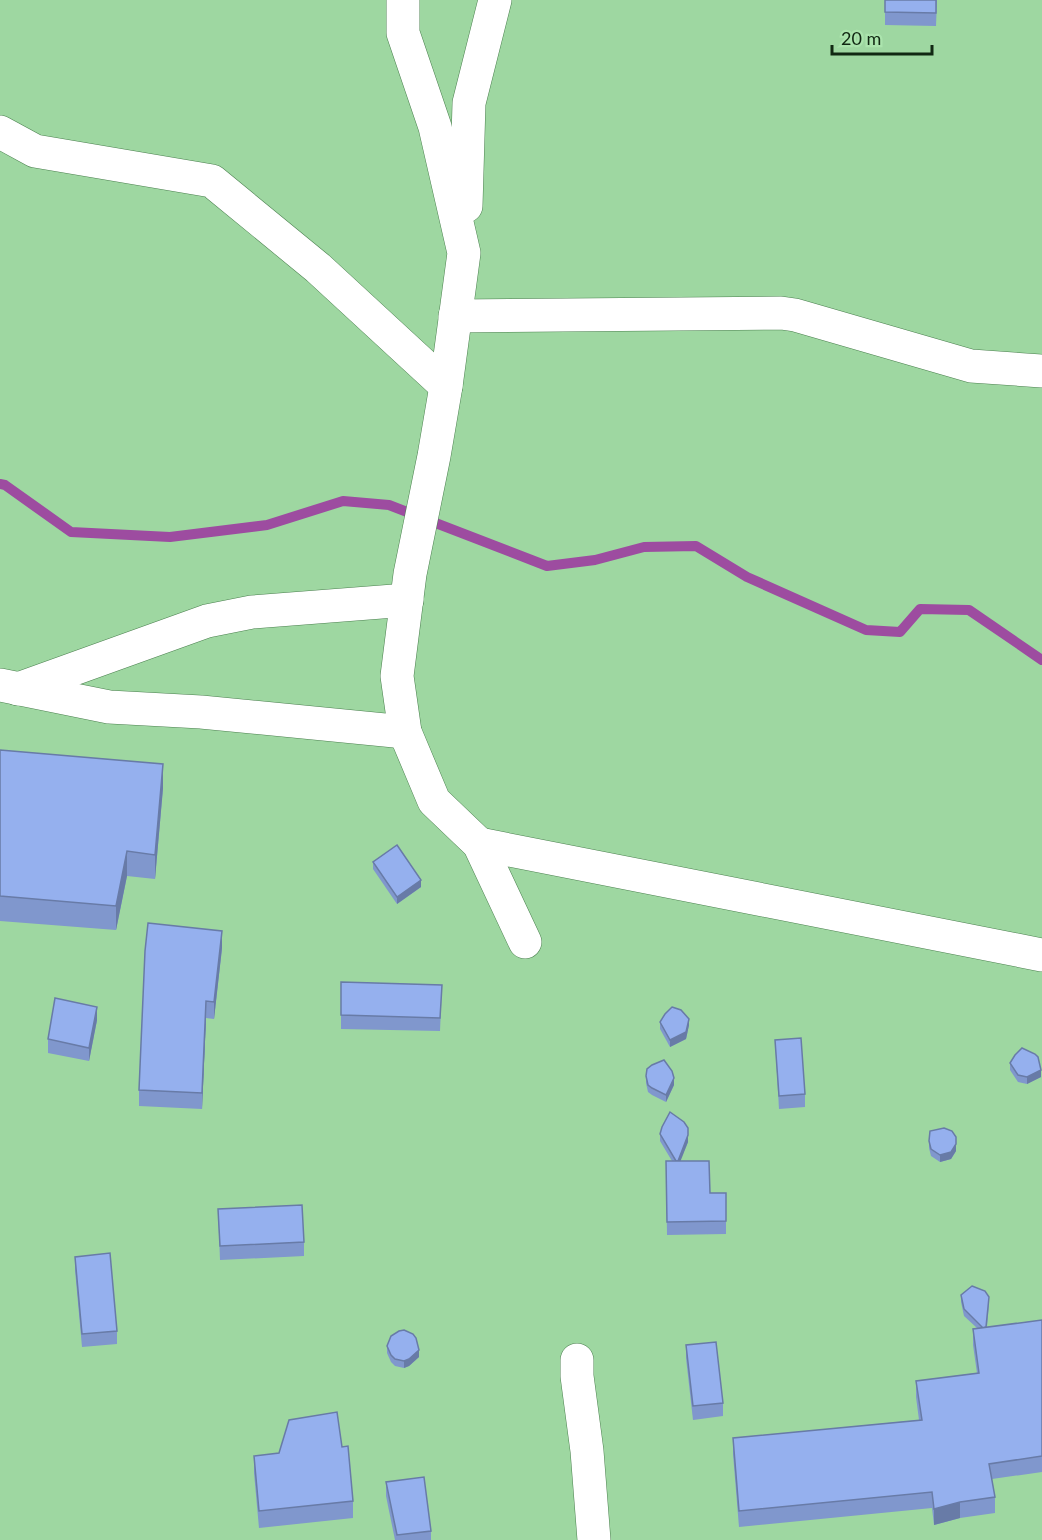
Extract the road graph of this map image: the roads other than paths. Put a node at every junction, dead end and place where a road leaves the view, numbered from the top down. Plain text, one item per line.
1 (403, 0) edge
2 (495, 0) edge
3 (0, 132) edge
4 (464, 253) junction
5 (455, 316) junction
6 (1042, 371) edge
7 (446, 386) junction
8 (409, 587) junction
9 (9, 687) edge
10 (405, 732) junction
11 (479, 844) junction
12 (525, 942) dead end
13 (1042, 955) edge
14 (577, 1360) dead end
15 (594, 1540) edge

1 - 4 street
2 - 4 street
3 - 7 street
4 - 5 street
5 - 6 street
5 - 7 street
7 - 8 street
8 - 9 street
8 - 10 street
9 - 10 street
10 - 11 street
11 - 12 street
11 - 13 street
14 - 15 street

